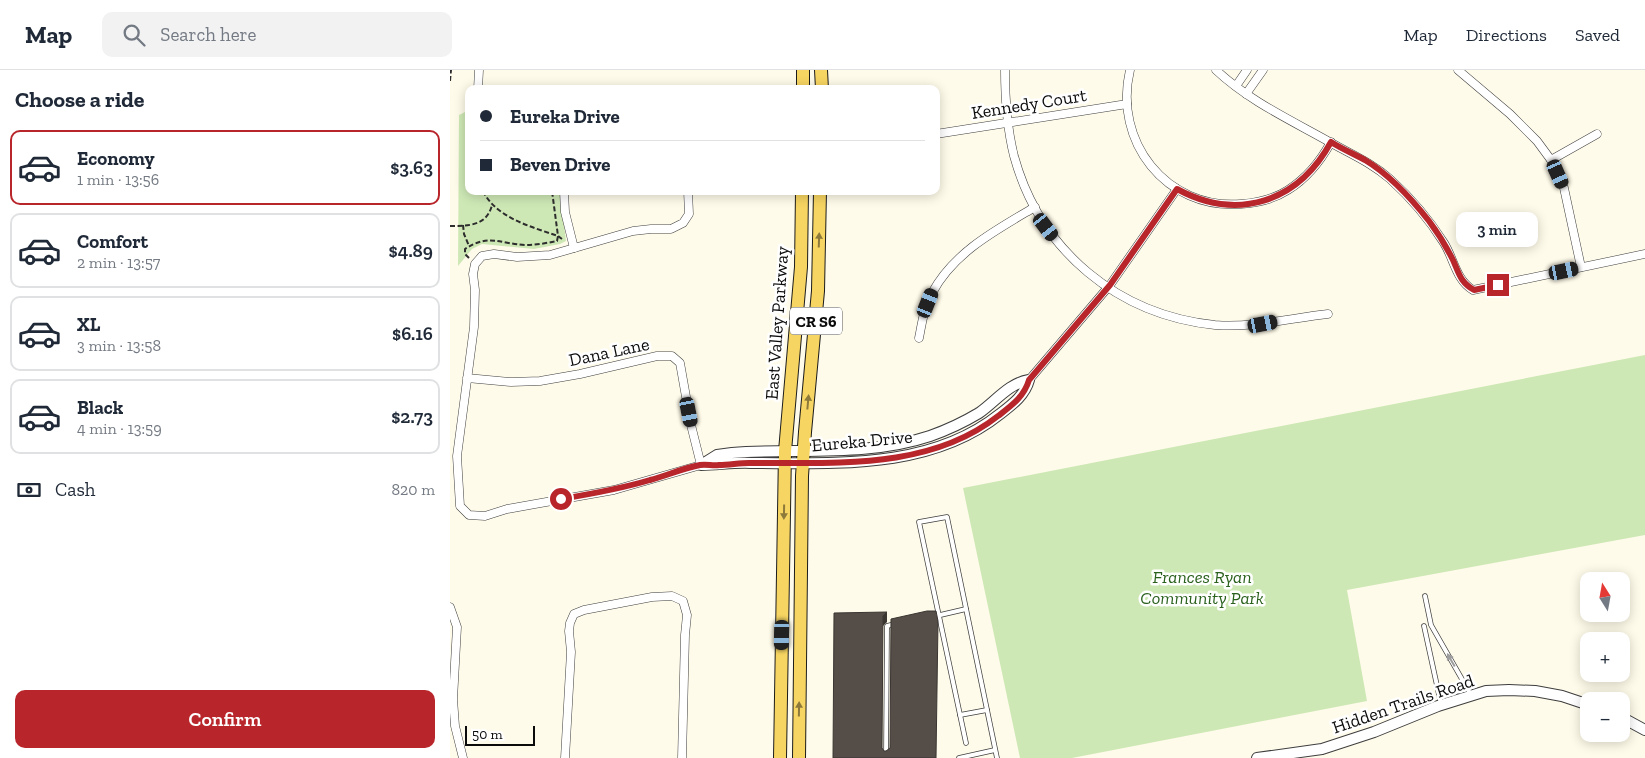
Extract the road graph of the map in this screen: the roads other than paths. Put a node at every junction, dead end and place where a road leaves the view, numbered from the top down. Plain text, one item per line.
1 (479, 70) edge
2 (803, 70) edge
3 (821, 70) edge
4 (1004, 70) edge
5 (1130, 70) edge
6 (1216, 70) edge
7 (1247, 70) edge
8 (1264, 70) edge
9 (1458, 70) edge
10 (478, 85) edge
11 (803, 85) edge
12 (822, 85) edge
13 (1236, 86) junction
14 (1246, 94) junction
15 (1127, 104) junction
16 (1008, 122) junction
17 (940, 133) edge
18 (1597, 134) dead end
19 (1331, 142) junction
20 (1552, 160) junction
21 (1177, 189) junction
22 (564, 195) edge
23 (688, 195) edge
24 (802, 195) edge
25 (820, 195) edge
26 (1035, 207) junction
27 (574, 248) junction
28 (1645, 254) edge
29 (1581, 267) junction
30 (1108, 288) junction
31 (1328, 314) dead end
32 (919, 338) dead end
33 (467, 378) junction
34 (1029, 380) joint
35 (785, 457) junction
36 (803, 457) junction
37 (701, 465) junction
38 (1425, 596) dead end
39 (450, 607) edge
40 (966, 609) junction
41 (939, 616) junction
42 (931, 617) edge
43 (896, 624) edge
44 (1424, 626) dead end
45 (1471, 695) junction
46 (452, 699) edge
47 (1580, 702) edge
48 (1441, 705) junction
49 (987, 710) junction
50 (960, 716) junction
51 (1630, 722) edge
52 (1645, 730) edge
53 (966, 743) dead end
54 (995, 750) junction
55 (463, 758) edge
56 (565, 758) edge
57 (682, 758) edge
58 (780, 758) edge
59 (799, 758) edge
60 (886, 758) edge
61 (959, 758) edge
62 (997, 758) edge
63 (1257, 758) edge

1 - 10 street
2 - 11 main road
3 - 12 main road
4 - 16 street
5 - 15 street
6 - 13 street
7 - 13 street
8 - 14 street
9 - 20 street
13 - 14 street
14 - 19 street
15 - 16 street, Kennedy Court
15 - 21 street
16 - 17 street, Kennedy Court
16 - 26 street
18 - 20 street
19 - 21 street
19 - 29 street
20 - 29 street
21 - 30 street, Eureka Drive
22 - 27 street
23 - 27 street
24 - 35 main road, East Valley Parkway / CR S6
36 -> 25 main road, East Valley Parkway / CR S6
26 - 30 street
26 - 32 street
27 - 33 street
28 - 29 street
30 - 31 street
30 - 34 street, Eureka Drive
33 - 37 street, Dana Lane
33 - 37 street, Eureka Drive
34 - 36 street, Eureka Drive
35 - 36 street, Eureka Drive
35 - 37 street, Eureka Drive
35 -> 58 main road, East Valley Parkway / CR S6
59 -> 36 main road, East Valley Parkway / CR S6
45 -> 38 lane
39 - 46 street
40 - 41 lane
40 - 41 lane
40 - 49 lane
41 - 42 lane
41 - 50 lane
43 - 60 lane
44 - 48 lane
45 - 47 street, Hidden Trails Road
45 - 48 street, Hidden Trails Road
46 - 55 street
48 - 63 street, Hidden Trails Road
49 - 50 lane
49 - 54 lane
50 - 53 lane
51 - 52 street
54 - 61 lane
54 - 62 lane
56 - 57 street

